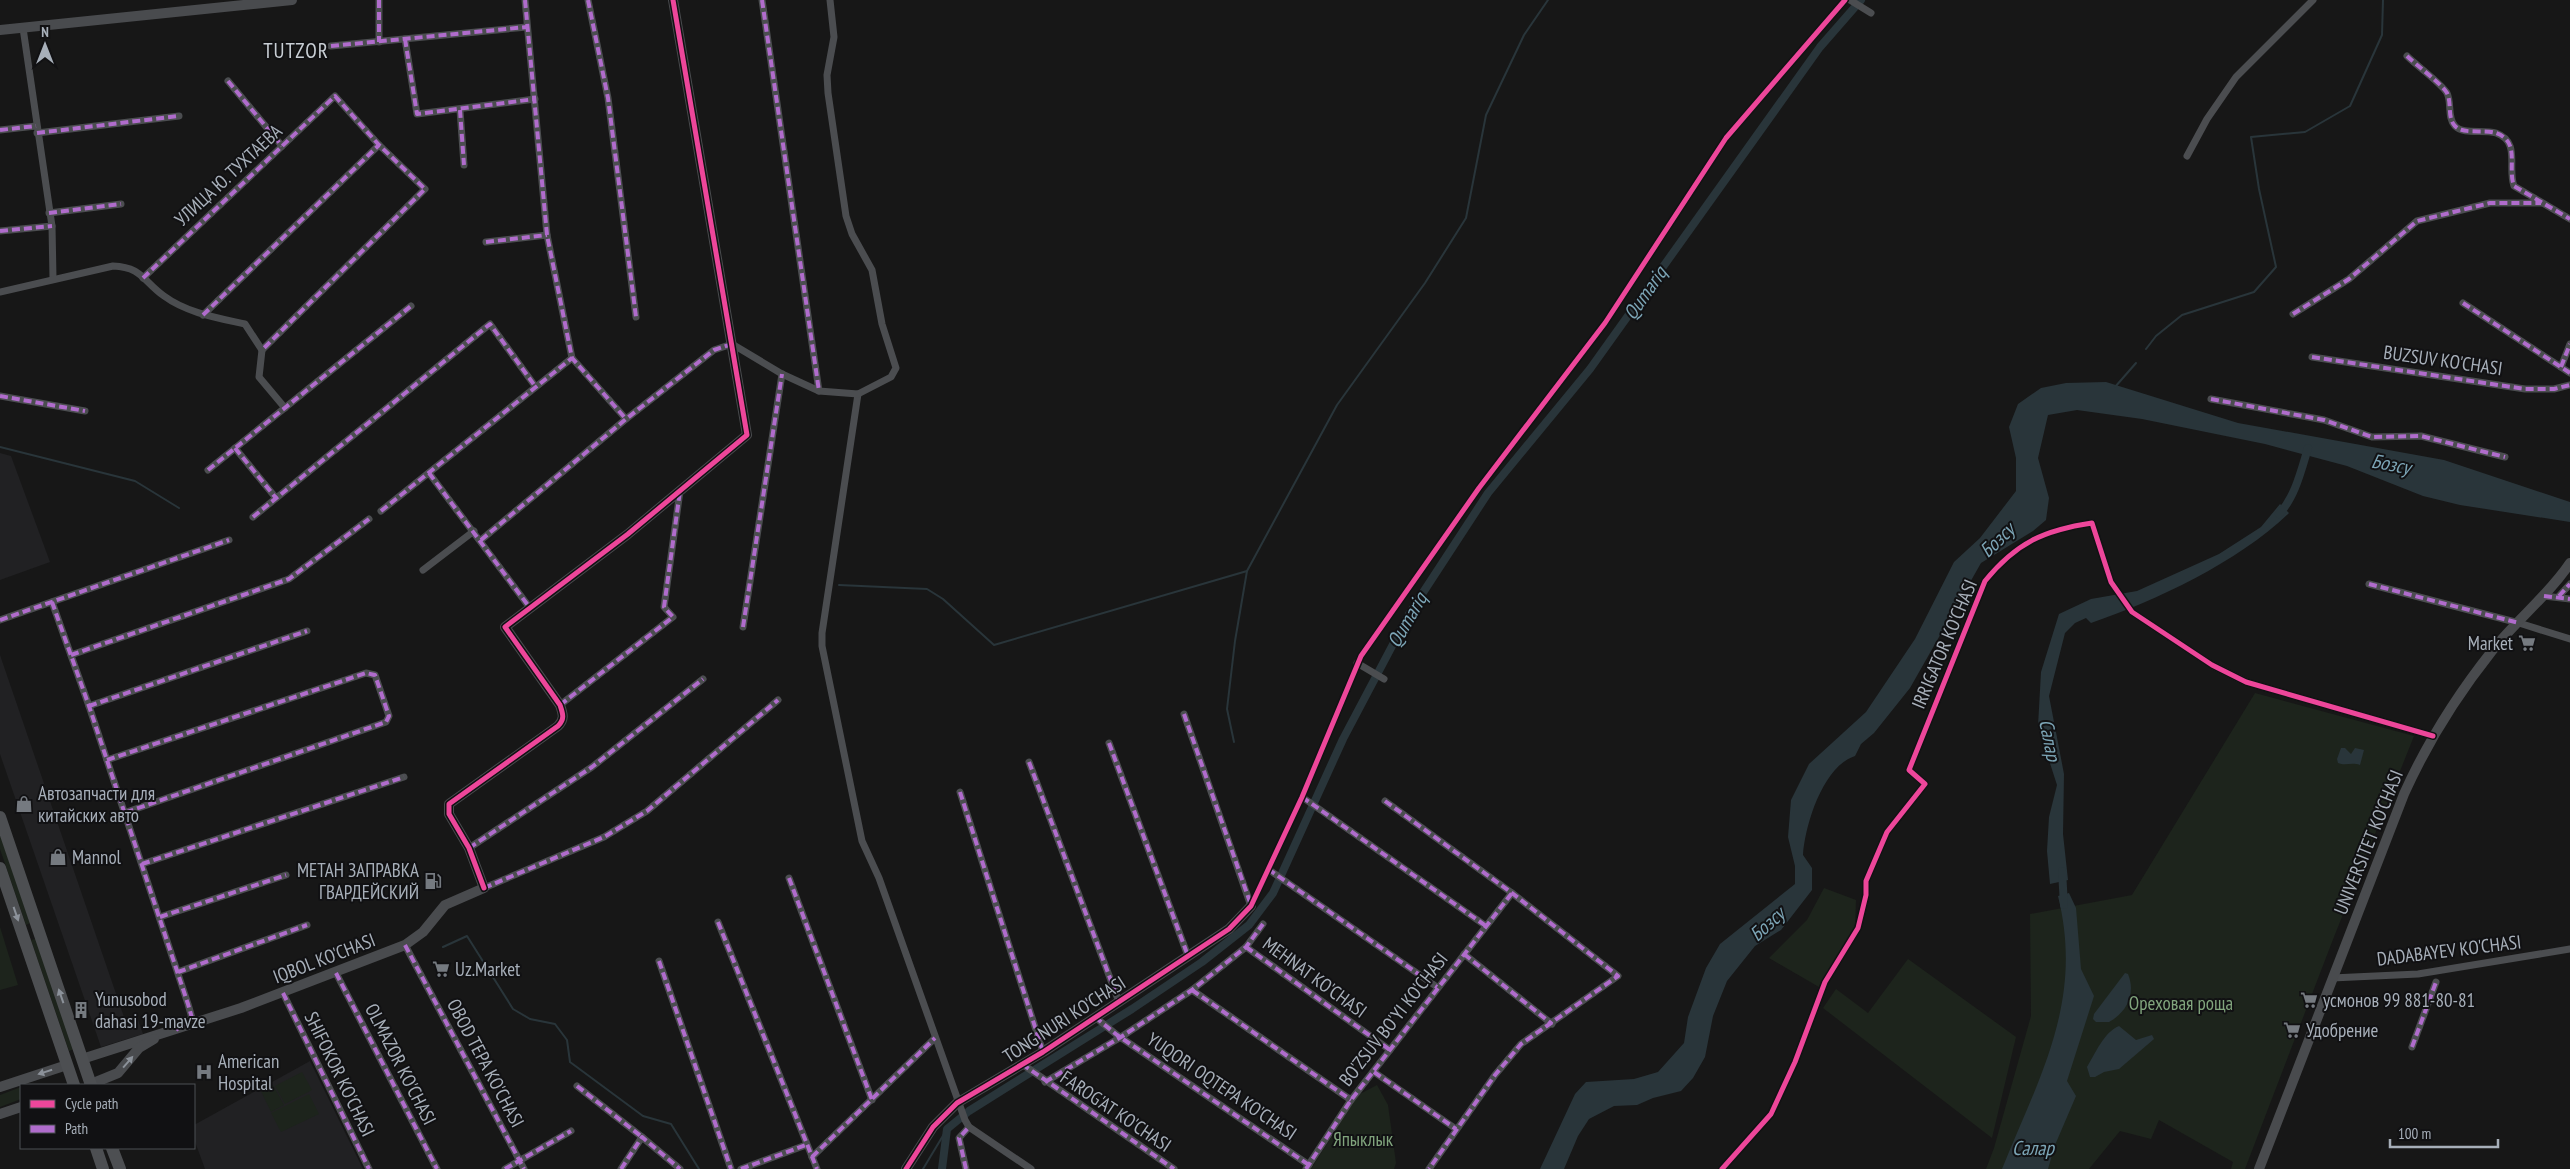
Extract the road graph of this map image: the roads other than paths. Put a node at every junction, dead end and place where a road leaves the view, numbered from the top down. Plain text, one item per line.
1 (292, 0) edge
2 (379, 0) edge
3 (525, 0) edge
4 (588, 0) edge
5 (673, 0) edge
6 (762, 0) edge
7 (830, 0) edge
8 (1845, 0) edge
9 (1850, 0) edge
10 (2313, 0) edge
11 (1871, 13) dead end
12 (527, 27) junction
13 (23, 28) junction
14 (0, 30) edge
15 (405, 39) junction
16 (379, 42) junction
17 (331, 46) dead end
18 (2407, 56) dead end
19 (228, 81) dead end
20 (535, 99) junction
21 (460, 110) junction
22 (179, 116) dead end
23 (0, 130) edge
24 (37, 130) junction
25 (379, 144) junction
26 (282, 146) junction
27 (2187, 156) dead end
28 (464, 165) dead end
29 (2541, 203) junction
30 (121, 204) dead end
31 (49, 213) junction
32 (2570, 220) edge
33 (52, 226) junction
34 (0, 231) edge
35 (547, 234) junction
36 (486, 242) dead end
37 (53, 278) junction
38 (143, 278) junction
39 (0, 292) edge
40 (2463, 303) dead end
41 (411, 306) dead end
42 (2293, 314) dead end
43 (203, 315) junction
44 (636, 317) dead end
45 (732, 344) junction
46 (2570, 344) edge
47 (262, 350) junction
48 (2312, 357) dead end
49 (572, 358) junction
50 (2561, 366) junction
51 (782, 374) junction
52 (2570, 374) edge
53 (2570, 385) edge
54 (536, 386) junction
55 (820, 390) junction
56 (858, 394) junction
57 (0, 396) edge
58 (2211, 399) dead end
59 (285, 408) junction
60 (85, 411) dead end
61 (626, 419) junction
62 (235, 448) junction
63 (2505, 457) dead end
64 (208, 470) dead end
65 (429, 473) junction
66 (680, 491) junction
67 (276, 498) junction
68 (381, 511) dead end
69 (252, 517) dead end
70 (369, 519) dead end
71 (474, 531) junction
72 (229, 540) dead end
73 (481, 540) junction
74 (2570, 563) edge
75 (423, 570) dead end
76 (2369, 584) dead end
77 (2570, 584) edge
78 (2544, 596) junction
79 (2559, 596) junction
80 (2570, 599) edge
81 (52, 602) junction
82 (530, 608) junction
83 (0, 620) edge
84 (2519, 623) junction
85 (743, 627) dead end
86 (307, 631) dead end
87 (2570, 640) edge
88 (71, 655) junction
89 (1360, 665) junction
90 (1383, 678) dead end
91 (703, 679) dead end
92 (778, 700) dead end
93 (560, 705) junction
94 (90, 706) junction
95 (1184, 714) dead end
96 (2433, 736) junction
97 (1108, 743) dead end
98 (107, 760) junction
99 (1029, 762) dead end
100 (404, 776) dead end
101 (960, 792) dead end
102 (1304, 798) junction
103 (1385, 801) dead end
104 (124, 813) junction
105 (0, 817) edge
106 (469, 848) junction
107 (142, 864) junction
108 (0, 868) edge
109 (1270, 870) junction
110 (286, 875) dead end
111 (789, 878) dead end
112 (484, 888) junction
113 (1512, 892) junction
114 (1251, 906) junction
115 (160, 917) junction
116 (718, 922) dead end
117 (1263, 924) dead end
118 (307, 925) dead end
119 (1486, 926) junction
120 (38, 929) junction
121 (22, 934) junction
122 (405, 945) junction
123 (1246, 947) junction
124 (2570, 949) edge
125 (1464, 954) junction
126 (1188, 956) junction
127 (659, 961) dead end
128 (178, 972) junction
129 (336, 973) junction
130 (2332, 978) junction
131 (2436, 982) dead end
132 (1437, 987) junction
133 (1192, 990) junction
134 (283, 993) junction
135 (1119, 1002) junction
136 (1095, 1017) junction
137 (1552, 1024) junction
138 (176, 1030) junction
139 (161, 1034) junction
140 (1119, 1036) junction
141 (935, 1038) junction
142 (2412, 1047) dead end
143 (1390, 1050) junction
144 (1043, 1052) junction
145 (82, 1059) junction
146 (67, 1064) junction
147 (1022, 1064) junction
148 (1374, 1072) junction
149 (24, 1079) junction
150 (1043, 1080) junction
151 (32, 1084) edge
152 (74, 1084) edge
153 (89, 1084) edge
154 (91, 1084) edge
155 (577, 1086) dead end
156 (0, 1087) edge
157 (872, 1100) junction
158 (1352, 1100) junction
159 (959, 1106) junction
160 (20, 1107) edge
161 (0, 1114) edge
162 (967, 1124) junction
163 (1456, 1129) junction
164 (572, 1132) dead end
165 (642, 1137) junction
166 (806, 1144) junction
167 (96, 1149) edge
168 (112, 1149) edge
169 (812, 1157) junction
170 (520, 1161) junction
171 (1308, 1167) edge
172 (103, 1169) edge
173 (120, 1169) edge
174 (369, 1169) edge
175 (437, 1169) edge
176 (504, 1169) edge
177 (524, 1169) edge
178 (621, 1169) edge
179 (680, 1169) edge
180 (731, 1169) edge
181 (742, 1169) edge
182 (817, 1169) edge
183 (906, 1169) edge
184 (966, 1169) edge
185 (1031, 1169) edge
186 (1174, 1169) edge
187 (1429, 1169) edge
188 (1722, 1169) edge
189 (2259, 1169) edge

1 - 13 street
2 - 16 street
3 - 12 street
4 - 44 street
5 - 45 street
6 - 55 street
7 - 56 street
8 - 89 street
9 - 11 street
10 - 27 street
12 - 15 street
12 - 20 street
13 - 14 street
13 - 24 street
15 - 16 street
15 - 21 street
16 - 17 street
18 - 29 street
19 - 26 street
20 - 21 street
20 - 35 street
21 - 28 street
22 - 24 street
23 - 24 street
24 - 31 street
25 - 26 street, УЛИЦА Ю. ТУХТАЕВА
25 - 43 street
25 - 47 street
26 - 38 street, УЛИЦА Ю. ТУХТАЕВА
29 - 32 street
29 - 42 street
30 - 31 street
31 - 33 street
33 - 34 street
33 - 37 street
35 - 36 street
35 - 49 street
37 - 38 street
37 - 39 street
38 - 43 street
40 - 50 street
41 - 59 street
43 - 47 street
45 - 51 street
45 - 61 street
45 - 66 street
46 - 50 street
47 - 59 street
48 - 53 street, BUZSUV KO'CHASI
49 - 54 street
49 - 61 street
50 - 52 street
51 - 55 street
51 - 85 street
54 - 65 street
54 - 67 street
55 - 56 street
56 - 141 street
57 - 60 street
58 - 63 street
59 - 62 street
61 - 73 street
62 - 64 street
62 - 67 street
65 - 68 street
65 - 71 street
66 - 82 street
66 - 93 street
67 - 69 street
70 - 88 street
71 - 73 street
71 - 75 street
72 - 81 street
73 - 82 street
74 - 78 street, UNIVERSITET KO'CHASI
76 - 84 street
77 - 79 street
78 - 79 street
78 - 84 street, UNIVERSITET KO'CHASI
79 - 80 street
81 - 83 street
81 - 88 street
82 - 93 street
84 - 87 street
84 - 96 street, UNIVERSITET KO'CHASI
86 - 94 street
88 - 94 street
89 - 90 street
89 - 102 street
91 - 106 street
92 - 112 street
93 - 106 street
94 - 98 street
95 - 114 street
96 - 130 street, UNIVERSITET KO'CHASI
96 - 188 street, IRRIGATOR KO'CHASI
97 - 126 street
98 - 104 street
98 - 104 street
99 - 135 street
100 - 107 street
101 - 144 street
102 - 109 street
102 - 119 street
103 - 113 street
104 - 107 street
105 - 120 highway
106 - 112 street
107 - 115 street
108 -> 121 highway
109 - 114 street
109 - 132 street
110 - 115 street
111 - 157 street
112 - 122 street, IQBOL KO'CHASI
113 - 119 street, BO'ZSUV BO'YI KO'CHASI
113 - 137 street
114 - 126 street, TONG NURI KO'CHASI
115 - 128 street
116 - 166 street
117 - 123 street
118 - 128 street
119 - 125 street, BO'ZSUV BO'YI KO'CHASI
120 - 121 highway
145 -> 120 highway
121 - 146 highway
122 - 129 street, IQBOL KO'CHASI
122 - 170 street, OBOD TEPA KO'CHASI
123 - 133 street
123 - 143 street, MEHNAT KO'CHASI
124 - 130 street, DADABAYEV KO'CHASI
125 - 132 street, BO'ZSUV BO'YI KO'CHASI
125 - 137 street
126 - 135 street, TONG NURI KO'CHASI
127 - 180 street
128 - 138 street
129 - 134 street, IQBOL KO'CHASI
129 - 175 street, OLMAZOR KO'CHASI
130 - 189 street, UNIVERSITET KO'CHASI
131 - 142 street
132 - 143 street, BO'ZSUV BO'YI KO'CHASI
133 - 140 street
133 - 158 street
134 - 138 street, IQBOL KO'CHASI
134 - 174 street, SHIFOKOR KO'CHASI
135 - 136 street, TONG NURI KO'CHASI
136 - 140 street, YUQORI OQTEPA KO'CHASI
136 - 144 street, TONG NURI KO'CHASI
137 - 163 street
138 - 139 street, IQBOL KO'CHASI
139 - 145 street, IQBOL KO'CHASI
154 -> 139 street, IQBOL KO'CHASI
140 - 150 street
140 - 171 street, YUQORI OQTEPA KO'CHASI
141 - 157 street
141 - 159 street
143 - 148 street, BO'ZSUV BO'YI KO'CHASI
144 - 147 street, TONG NURI KO'CHASI
145 - 146 highway
145 - 153 highway
146 -> 149 street
146 - 152 highway
147 - 150 street, FAROG'AT KO'CHASI
147 - 159 street, TONG NURI KO'CHASI
148 - 158 street, BO'ZSUV BO'YI KO'CHASI
148 - 163 street
149 - 151 street
149 - 156 street
150 - 186 street, FAROG'AT KO'CHASI
155 - 165 street
157 - 169 street
158 - 171 street, BO'ZSUV BO'YI KO'CHASI
159 - 162 street
159 - 183 street, TONG NURI KO'CHASI
160 - 161 street
162 - 184 street
162 - 185 street
163 - 187 street
164 - 170 street
165 - 178 street
165 - 179 street
166 - 169 street
166 - 181 street
167 - 172 highway
168 - 173 highway
169 - 182 street
170 - 176 street
170 - 177 street, OBOD TEPA KO'CHASI

